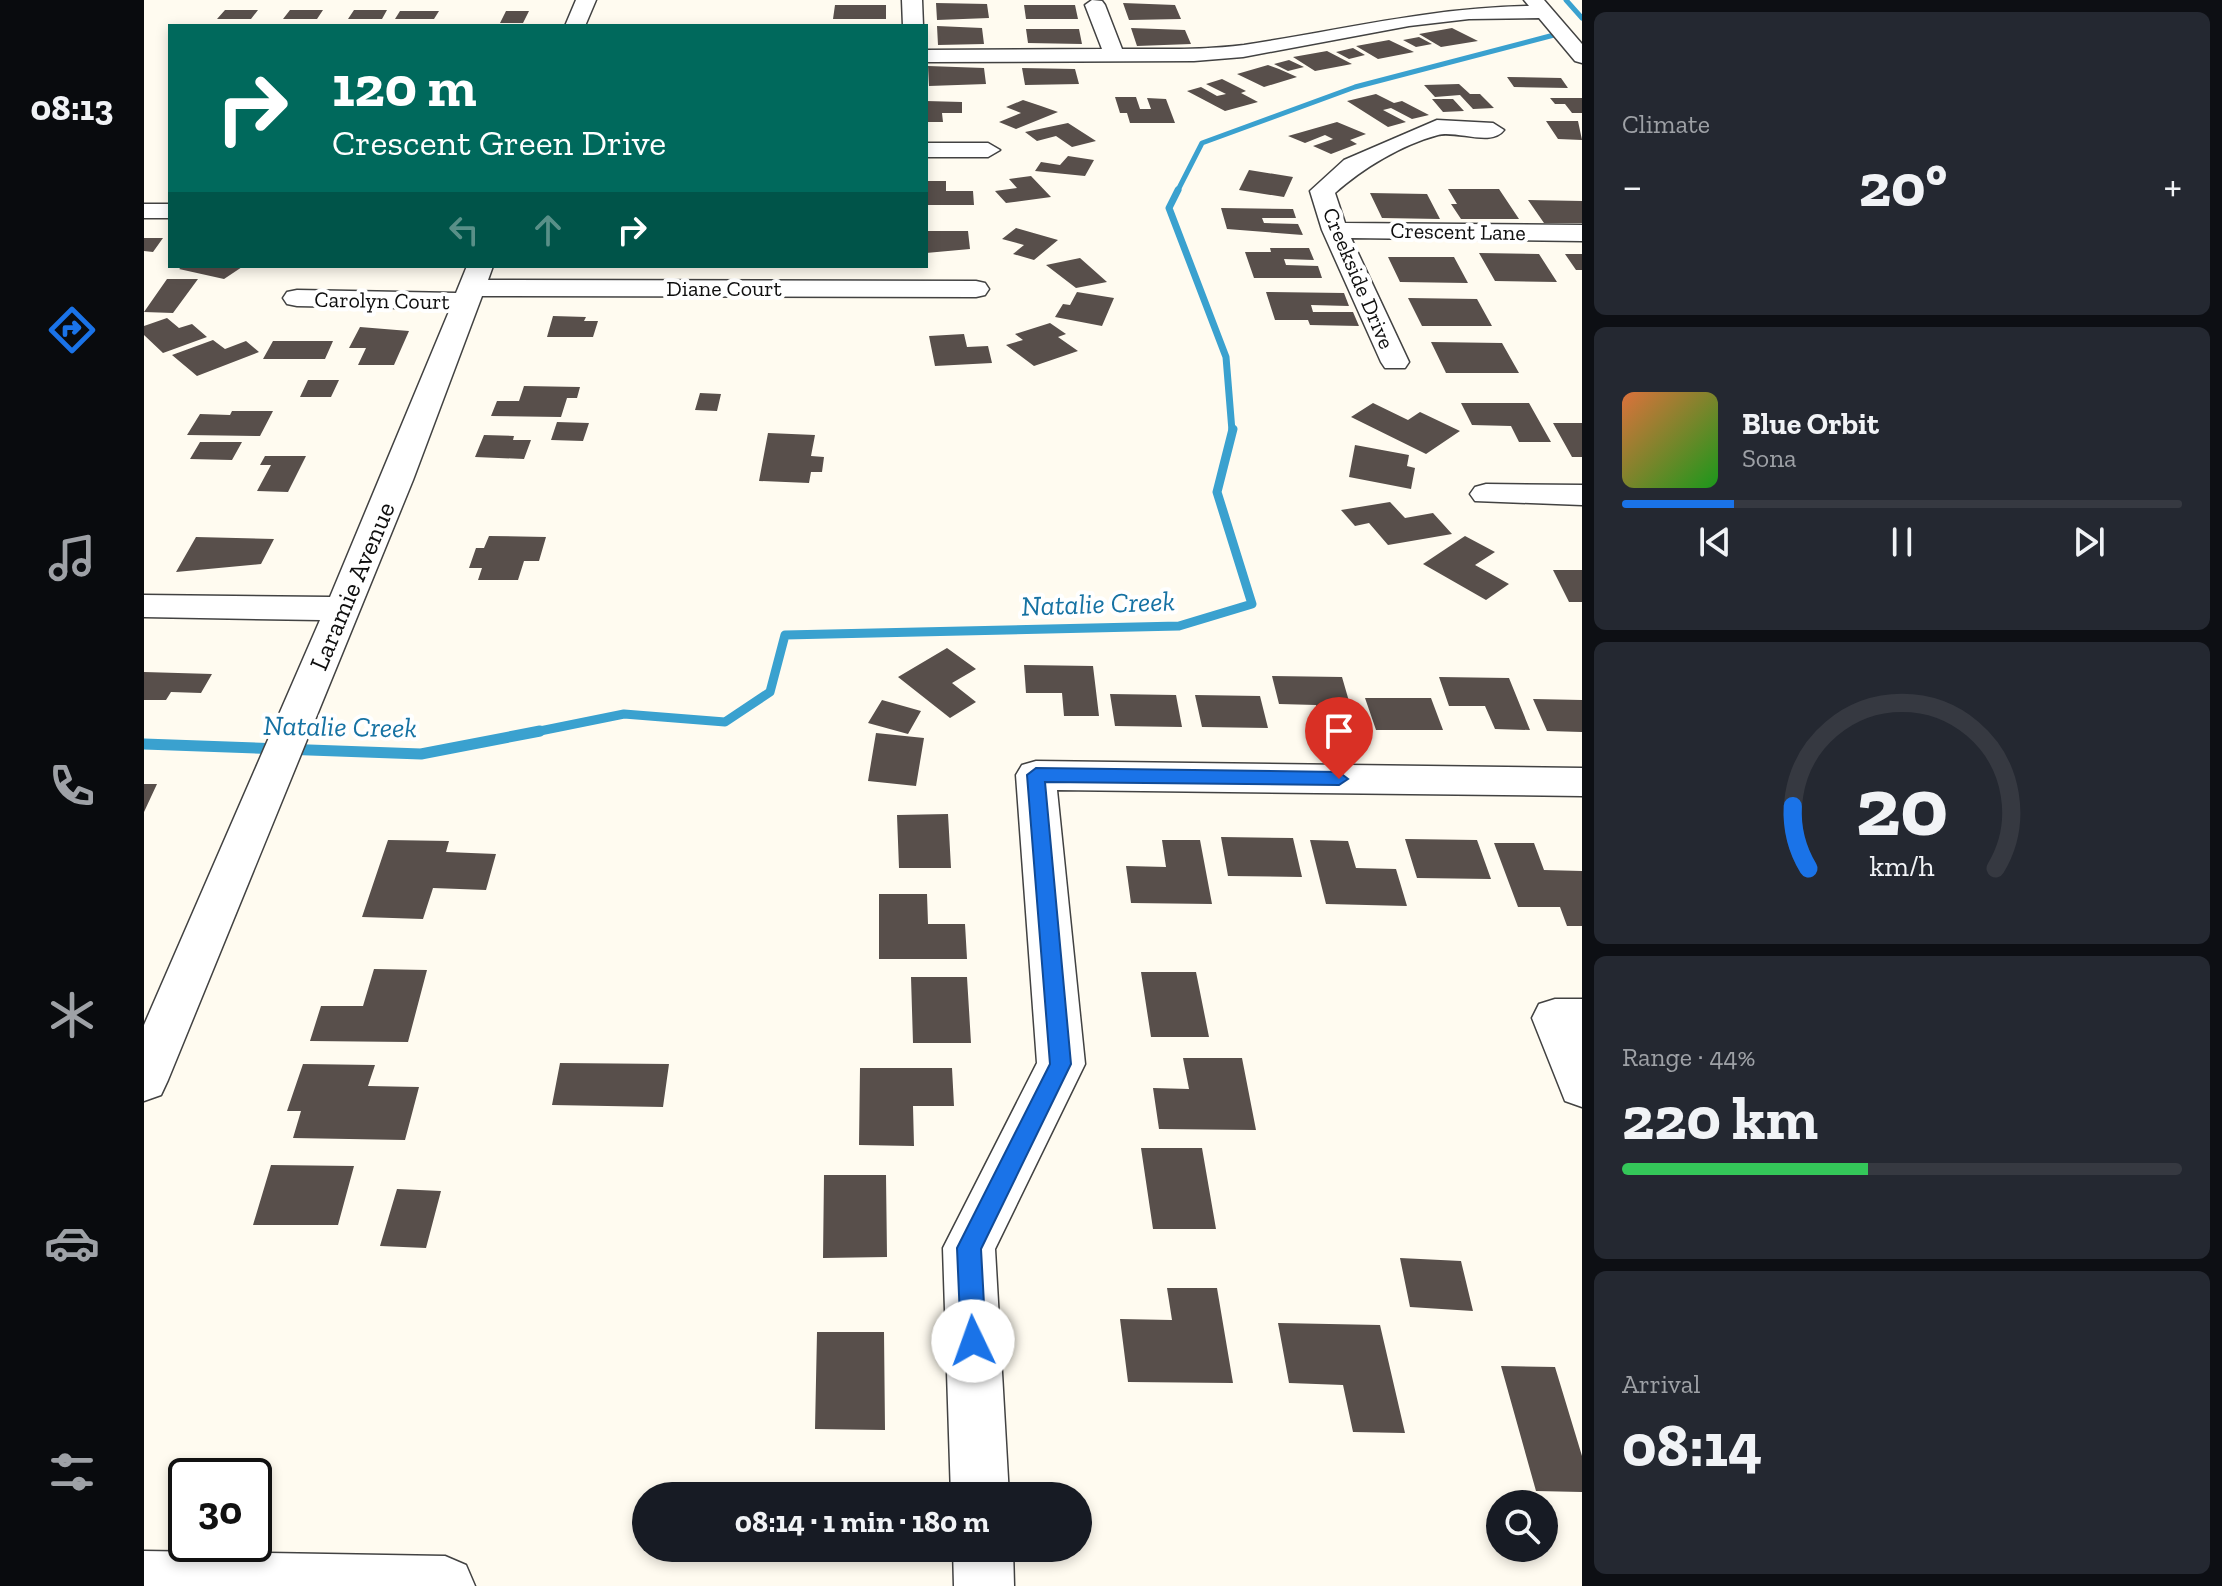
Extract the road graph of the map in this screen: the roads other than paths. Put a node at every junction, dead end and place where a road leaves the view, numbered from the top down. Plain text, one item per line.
1 (586, 0) edge
2 (912, 0) edge
3 (1095, 5) dead end
4 (1539, 6) edge
5 (576, 24) edge
6 (913, 24) edge
7 (1243, 51) junction
8 (928, 56) edge
9 (1106, 57) junction
10 (1582, 57) edge
11 (1162, 75) dead end
12 (1104, 83) dead end
13 (1493, 130) dead end
14 (928, 150) edge
15 (988, 150) dead end
16 (144, 211) edge
17 (168, 211) edge
18 (1335, 230) junction
19 (1582, 233) edge
20 (473, 285) edge
21 (976, 289) dead end
22 (297, 298) dead end
23 (1395, 362) dead end
24 (1486, 494) dead end
25 (1582, 495) edge
26 (144, 606) edge
27 (342, 609) junction
28 (1582, 782) edge
29 (1582, 1018) edge
30 (144, 1080) edge
31 (1582, 1086) edge
32 (979, 1482) edge
33 (983, 1562) edge
34 (144, 1581) edge
35 (445, 1586) edge
36 (984, 1586) edge

1 - 5 street
2 - 6 street
3 - 9 street
4 - 7 street
4 - 10 street
7 - 9 street
7 - 11 street
8 - 9 street
9 - 12 street
13 - 18 street, Creekside Drive
14 - 15 street
16 - 17 street
18 - 19 street, Crescent Lane
18 - 23 street, Creekside Drive
20 - 21 street, Diane Court
20 - 22 street, Carolyn Court
20 - 27 street, Laramie Avenue
24 - 25 street
26 - 27 street
27 - 30 street, Laramie Avenue
28 - 32 street
29 - 31 street
33 - 36 street
34 - 35 street

